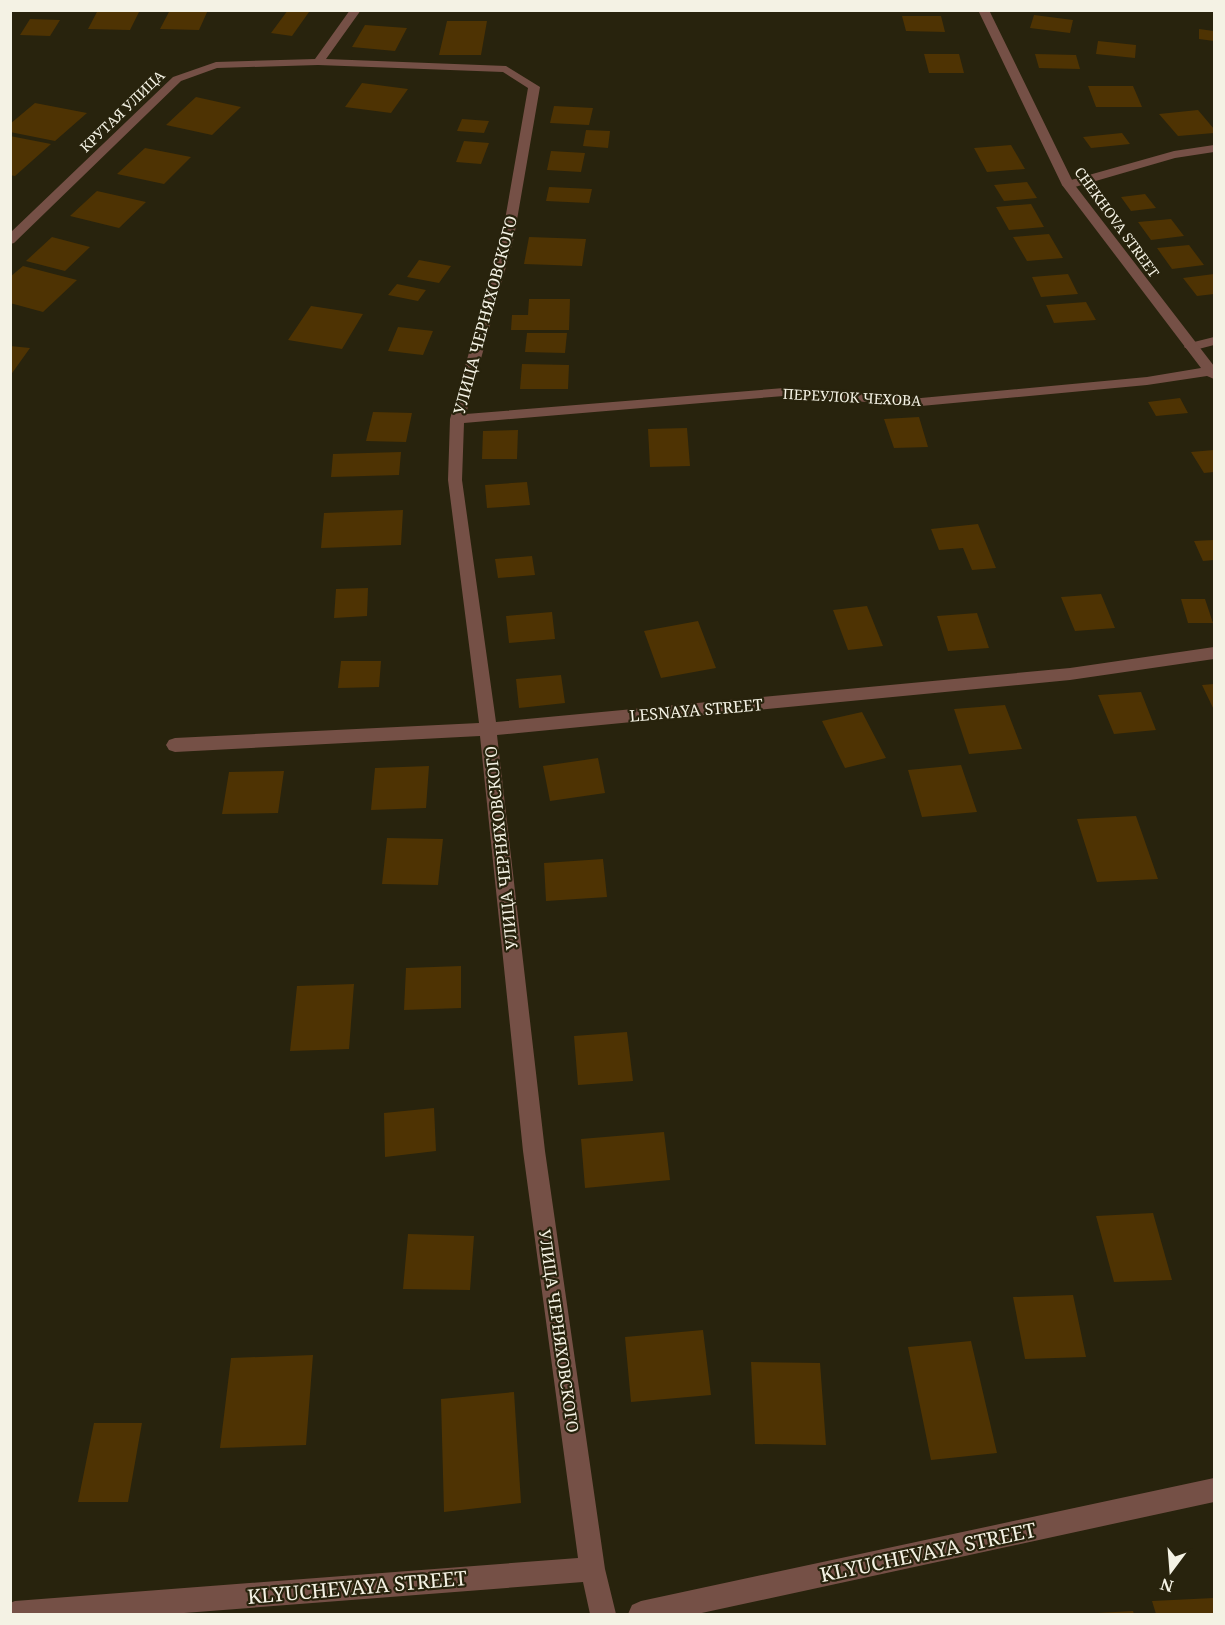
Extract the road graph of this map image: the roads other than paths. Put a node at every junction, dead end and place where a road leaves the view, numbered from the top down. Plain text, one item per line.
1 (356, 10) edge
2 (983, 10) edge
3 (318, 62) junction
4 (534, 87) joint
5 (1215, 149) edge
6 (1068, 185) junction
7 (10, 240) edge
8 (1215, 341) edge
9 (1191, 347) junction
10 (1212, 373) edge
11 (457, 419) junction
12 (1215, 653) edge
13 (488, 729) junction
14 (175, 746) dead end
15 (1215, 1490) edge
16 (592, 1569) junction
17 (15, 1614) edge
18 (603, 1614) edge
19 (640, 1614) edge

1 - 3 street
2 - 6 street, CHEKHOVA STREET
3 - 4 street, КРУТАЯ УЛИЦА
3 - 7 street, КРУТАЯ УЛИЦА
4 - 11 street, УЛИЦА ЧЕРНЯХОВСКОГО
5 - 6 street
6 - 9 street, CHEKHOVA STREET
8 - 9 street
9 - 10 street, CHEKHOVA STREET
10 - 11 street, ПЕРЕУЛОК ЧЕХОВА
11 - 13 street, УЛИЦА ЧЕРНЯХОВСКОГО
12 - 13 street, LESNAYA STREET
13 - 14 street, LESNAYA STREET
13 - 16 street, УЛИЦА ЧЕРНЯХОВСКОГО
15 - 19 street, KLYUCHEVAYA STREET
16 - 17 street, KLYUCHEVAYA STREET
16 - 18 street, УЛИЦА ЧЕРНЯХОВСКОГО

